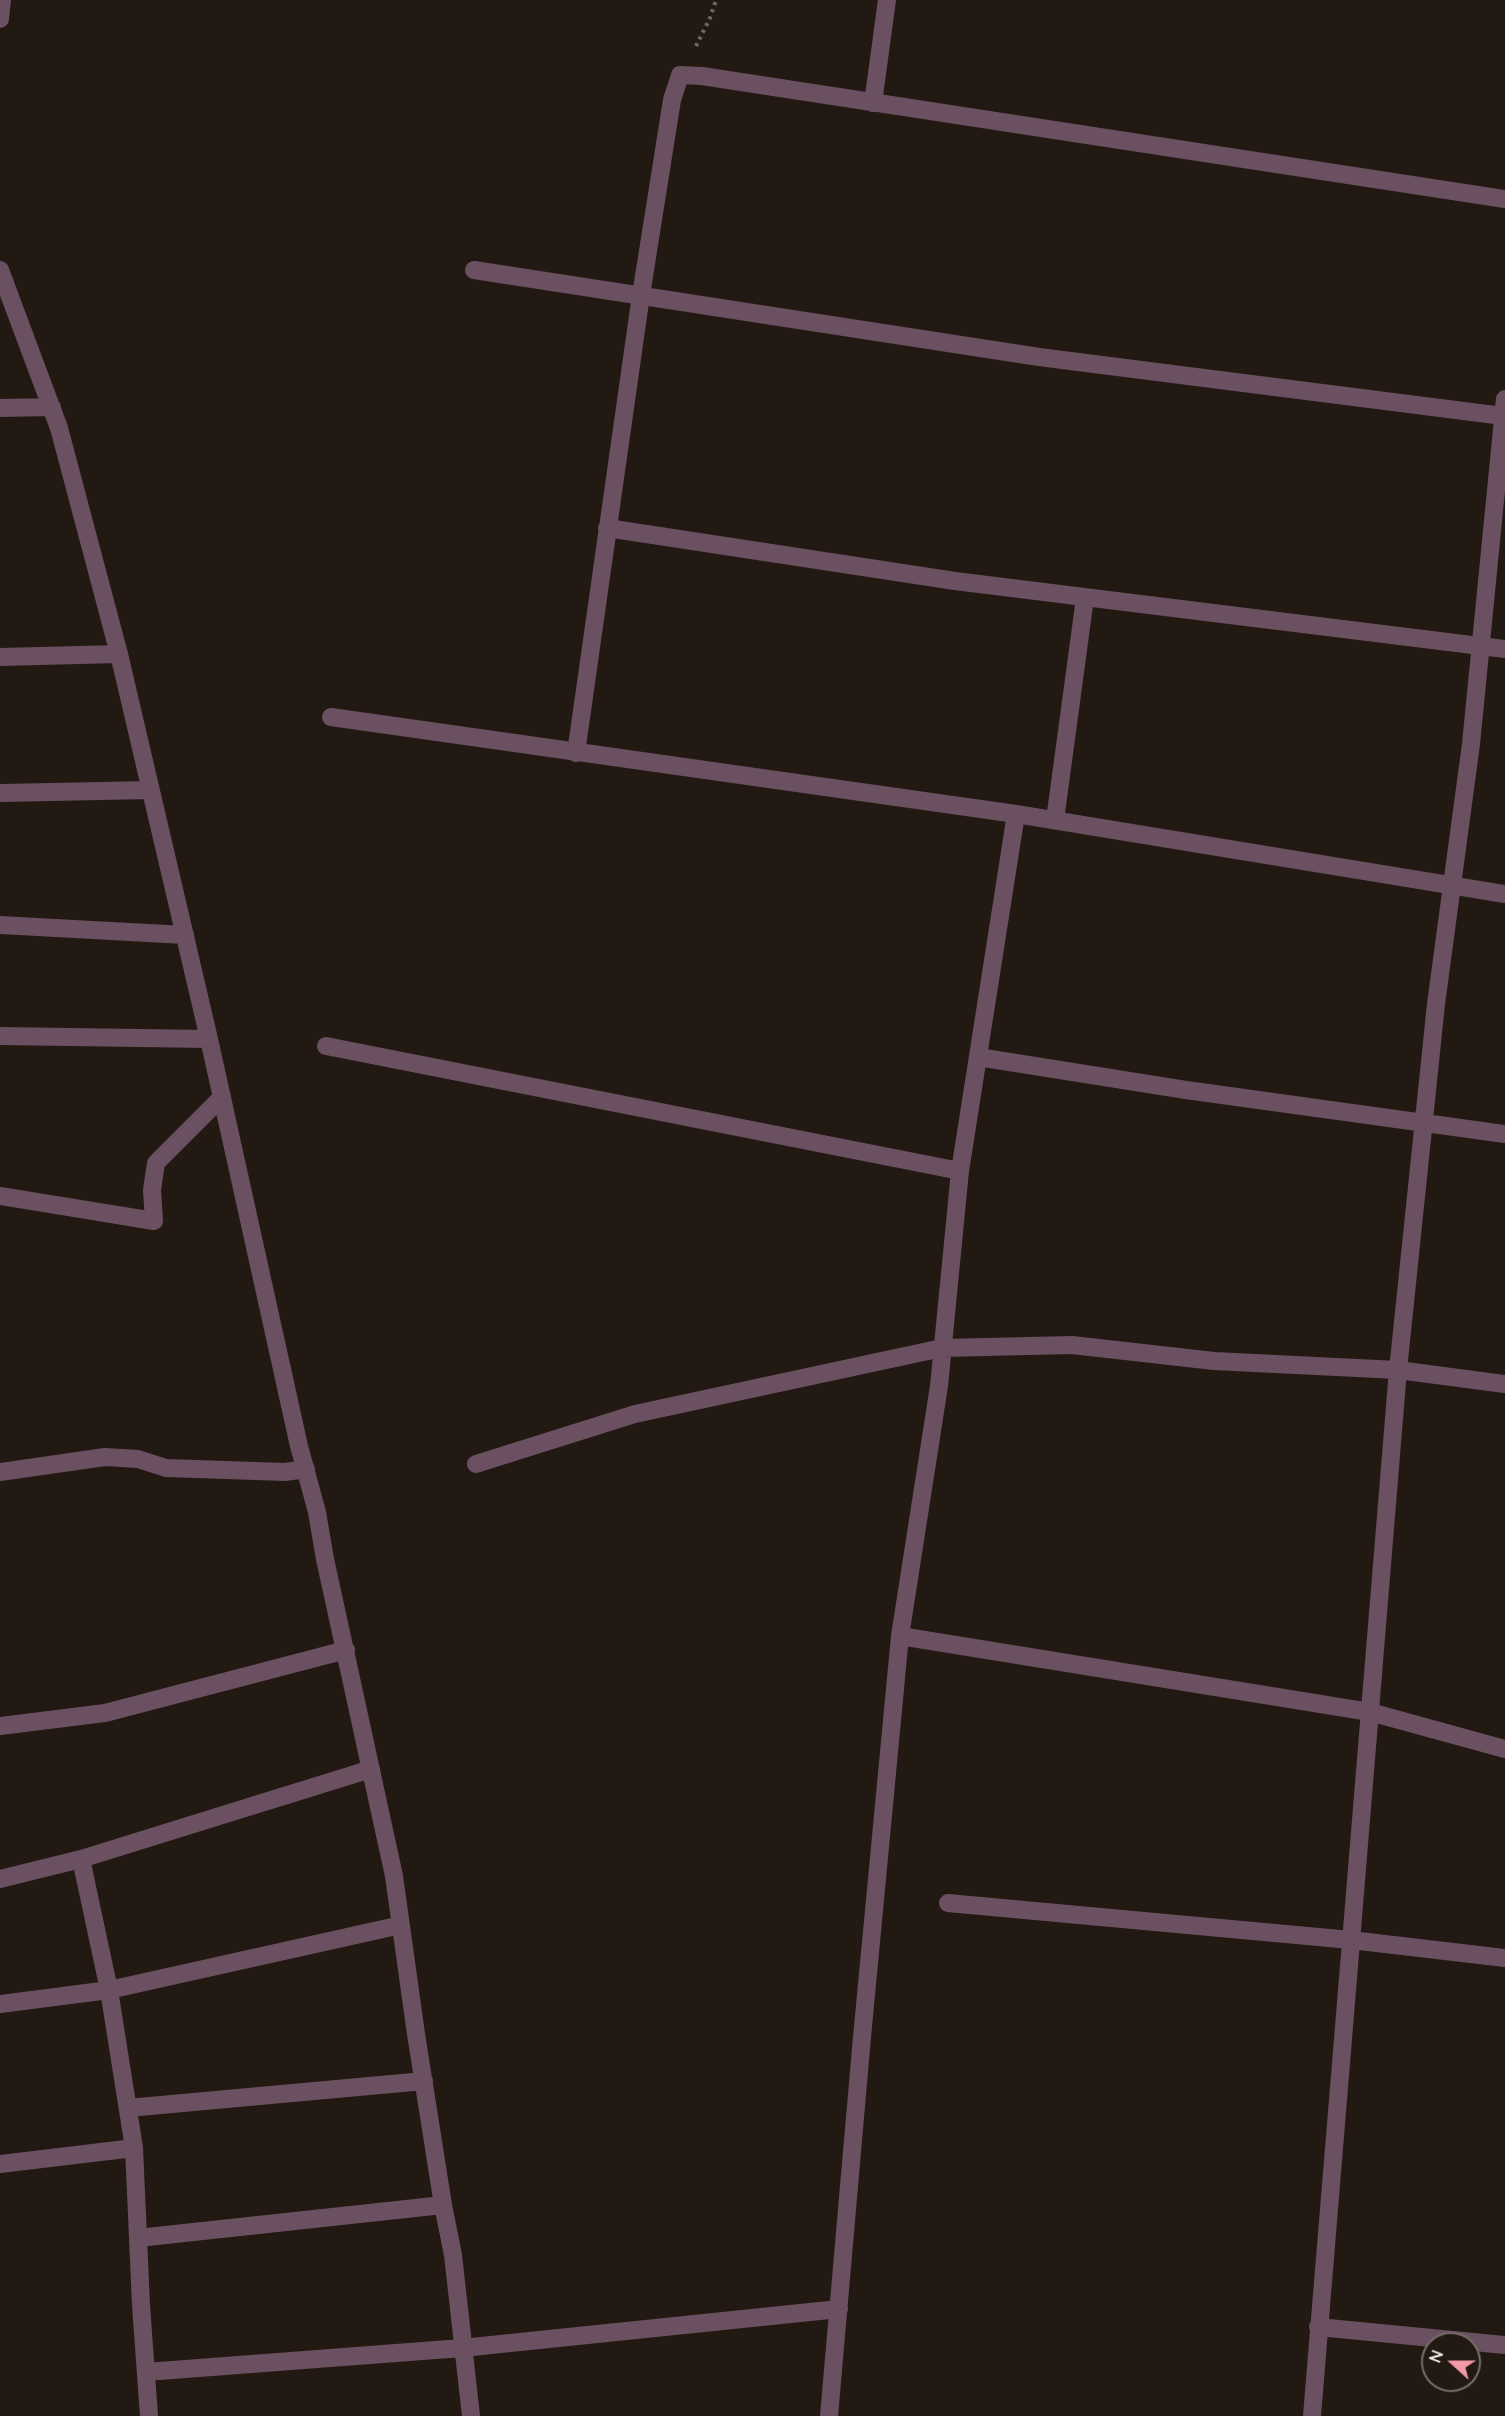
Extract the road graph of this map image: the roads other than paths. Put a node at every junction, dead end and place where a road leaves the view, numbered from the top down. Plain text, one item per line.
1 (2, 0) edge
2 (887, 0) edge
3 (0, 19) edge
4 (873, 103) junction
5 (1505, 199) edge
6 (0, 270) edge
7 (474, 270) dead end
8 (640, 295) junction
9 (52, 407) junction
10 (0, 408) edge
11 (1504, 408) edge
12 (607, 528) junction
13 (1085, 597) junction
14 (1480, 646) junction
15 (1505, 649) edge
16 (118, 654) junction
17 (0, 657) edge
18 (331, 717) dead end
19 (576, 753) junction
20 (151, 790) junction
21 (0, 793) edge
22 (1016, 814) junction
23 (1055, 820) junction
24 (1452, 886) junction
25 (1505, 894) edge
26 (0, 925) edge
27 (184, 935) junction
28 (0, 1036) edge
29 (210, 1039) junction
30 (326, 1046) dead end
31 (978, 1057) junction
32 (222, 1097) junction
33 (1424, 1121) junction
34 (1505, 1134) edge
35 (960, 1171) junction
36 (0, 1196) edge
37 (942, 1348) junction
38 (1398, 1370) junction
39 (1505, 1384) edge
40 (476, 1464) dead end
41 (306, 1469) junction
42 (0, 1472) edge
43 (900, 1636) junction
44 (346, 1650) junction
45 (1370, 1712) junction
46 (0, 1726) edge
47 (1505, 1749) edge
48 (371, 1769) junction
49 (81, 1859) junction
50 (0, 1879) edge
51 (948, 1903) dead end
52 (400, 1925) junction
53 (1351, 1940) junction
54 (1505, 1958) edge
55 (109, 1990) junction
56 (0, 2004) edge
57 (424, 2082) junction
58 (128, 2108) junction
59 (134, 2148) junction
60 (0, 2164) edge
61 (443, 2205) junction
62 (138, 2238) junction
63 (838, 2309) junction
64 (1318, 2327) junction
65 (1505, 2345) edge
66 (462, 2348) junction
67 (146, 2372) junction
68 (148, 2416) edge
69 (471, 2416) edge
70 (830, 2416) edge
71 (1312, 2416) edge

1 - 3 street
2 - 4 street
4 - 5 street
4 - 8 street
6 - 9 street
7 - 8 street
8 - 11 street
8 - 12 street
9 - 10 street
9 - 16 street
11 - 14 street
12 - 13 street
12 - 19 street
13 - 14 street
13 - 23 street
14 - 15 street
14 - 24 street
16 - 17 street
16 - 20 street
18 - 19 street
19 - 22 street
20 - 21 street
20 - 27 street
22 - 23 street
22 - 31 street
23 - 24 street
24 - 25 street
24 - 33 street
26 - 27 street
27 - 29 street
28 - 29 street
29 - 32 street
30 - 35 street
31 - 33 street
31 - 35 street
32 - 36 street
32 - 41 street
33 - 34 street
33 - 38 street
35 - 37 street
37 - 38 street
37 - 40 street
37 - 43 street
38 - 39 street
38 - 45 street
41 - 42 street
41 - 44 street
43 - 45 street
43 - 63 street
44 - 46 street
44 - 48 street
45 - 47 street
45 - 53 street
48 - 49 street
48 - 52 street
49 - 50 street
49 - 55 street
51 - 53 street
52 - 55 street
52 - 57 street
53 - 54 street
53 - 64 street
55 - 56 street
55 - 58 street
57 - 58 street
57 - 61 street
58 - 59 street
59 - 60 street
59 - 62 street
61 - 62 street
61 - 66 street
62 - 67 street
63 - 66 street
63 - 70 street
64 - 65 street
64 - 71 street
66 - 67 street
66 - 69 street
67 - 68 street

